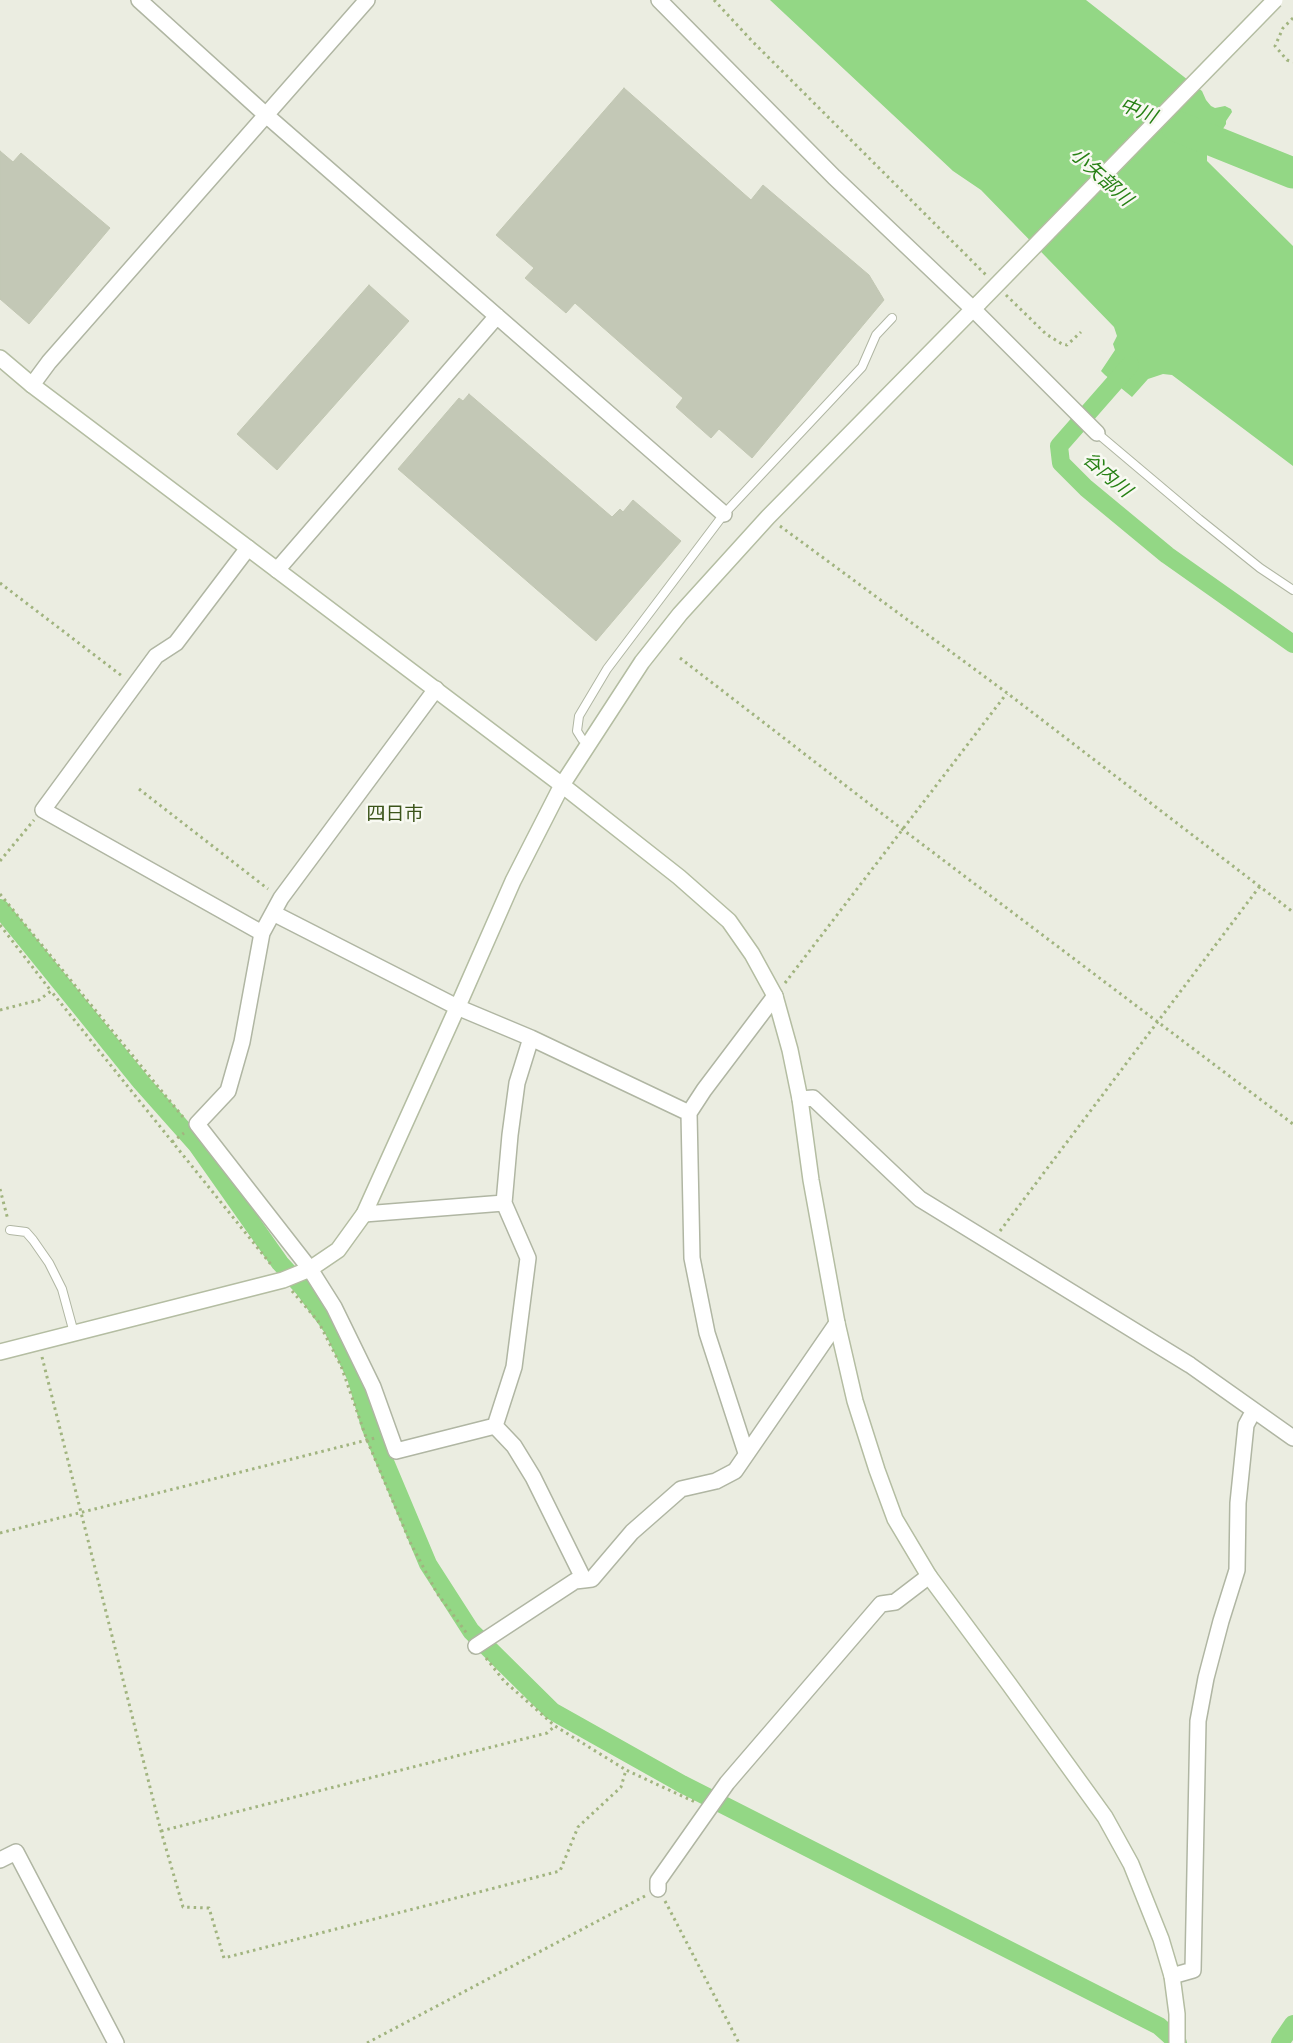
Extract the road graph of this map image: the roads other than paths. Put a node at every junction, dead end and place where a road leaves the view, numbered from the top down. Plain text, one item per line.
1 (139, 0) edge
2 (367, 0) edge
3 (659, 0) edge
4 (1276, 0) edge
5 (266, 115) junction
6 (976, 305) junction
7 (497, 316) junction
8 (892, 318) dead end
9 (0, 358) edge
10 (32, 385) junction
11 (1097, 433) joint
12 (724, 514) junction
13 (248, 548) junction
14 (277, 570) junction
15 (1293, 590) edge
16 (436, 689) junction
17 (590, 744) junction
18 (562, 785) junction
19 (273, 913) junction
20 (262, 933) junction
21 (775, 996) junction
22 (457, 1007) junction
23 (531, 1038) junction
24 (800, 1099) junction
25 (690, 1113) junction
26 (504, 1203) junction
27 (364, 1214) junction
28 (10, 1230) road end
29 (306, 1271) junction
30 (837, 1323) junction
31 (74, 1333) junction
32 (0, 1352) edge
33 (1254, 1412) junction
34 (495, 1426) junction
35 (1293, 1438) edge
36 (746, 1453) junction
37 (929, 1576) junction
38 (584, 1580) junction
39 (476, 1646) road end
40 (0, 1860) edge
41 (658, 1889) road end
42 (1172, 1976) junction
43 (116, 2043) edge
44 (1177, 2043) edge

1 - 5 street
2 - 5 street
3 - 6 street
4 - 6 street, bridge
5 - 7 street
5 - 10 street
6 - 11 street
6 - 17 street
7 - 12 street
7 - 14 street
8 - 12 lane
9 - 10 street
10 - 13 street
11 - 15 lane
12 - 17 lane
13 - 14 street
13 - 20 street
14 - 16 street
16 - 18 street
16 - 19 street
17 - 18 street
18 - 21 street
18 - 22 street
19 - 20 street
19 - 22 street
20 - 29 street
21 - 24 street
21 - 25 street
22 - 23 street
22 - 27 street
23 - 25 street
23 - 26 street
24 - 30 street
24 - 33 street
25 - 36 street
26 - 27 street
26 - 34 street
27 - 29 street
28 - 31 lane
29 - 31 street
29 - 34 street
30 - 36 street
30 - 37 street
31 - 32 street
33 - 35 street
33 - 42 street
34 - 38 street
36 - 38 street
37 - 41 street
37 - 42 street
38 - 39 street
40 - 43 street
42 - 44 street

